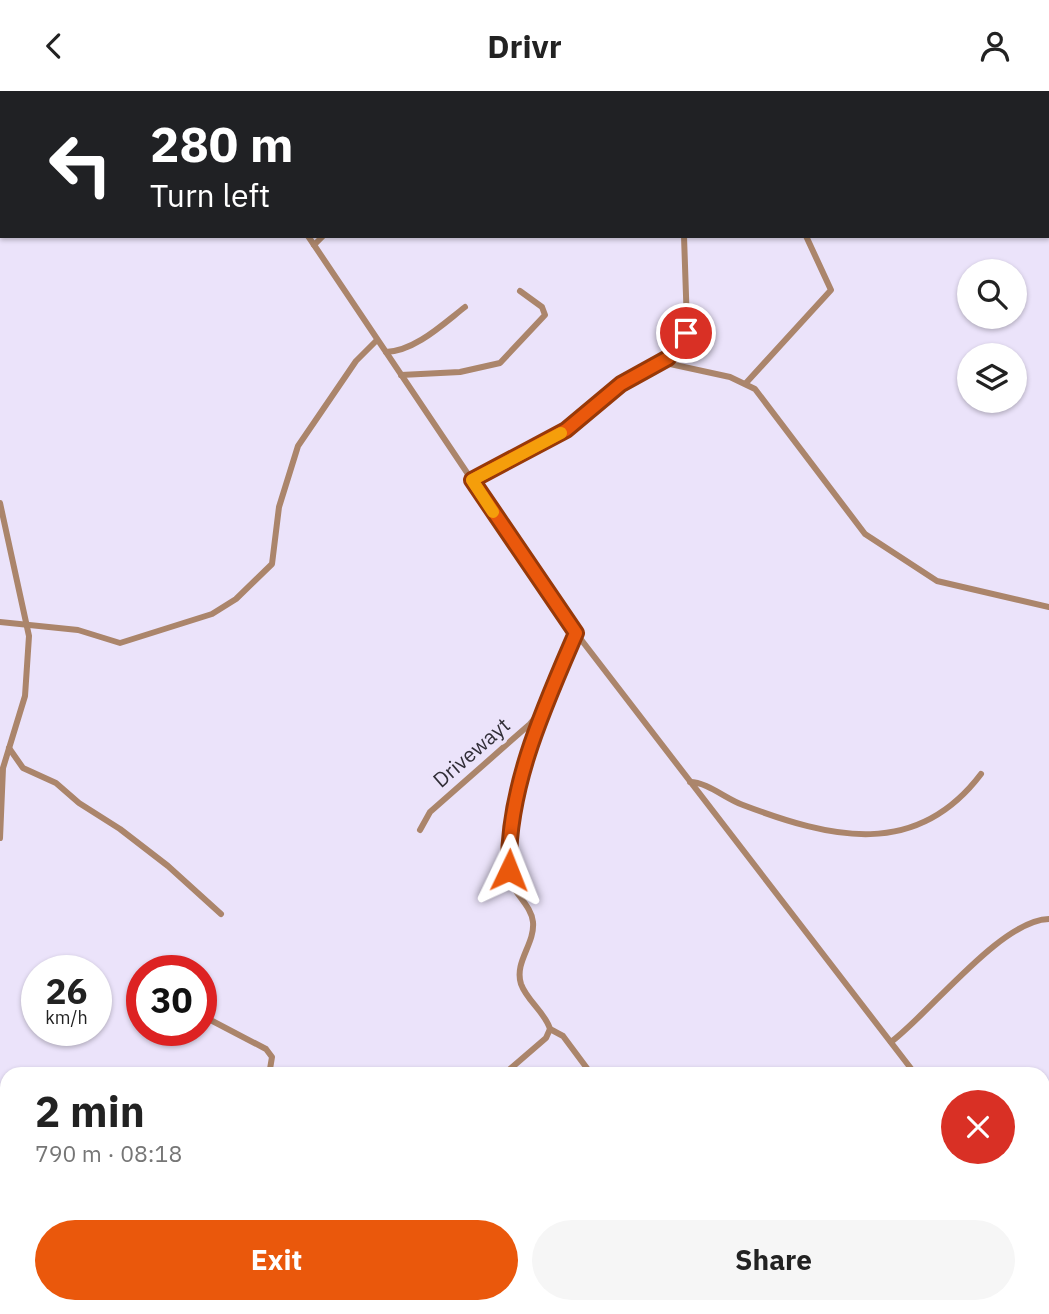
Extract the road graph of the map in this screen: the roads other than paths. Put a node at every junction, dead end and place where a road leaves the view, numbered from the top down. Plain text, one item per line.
1 (309, 238) edge
2 (321, 238) edge
3 (684, 238) edge
4 (807, 238) edge
5 (314, 245) junction
6 (520, 291) dead end
7 (465, 307) dead end
8 (377, 339) junction
9 (386, 352) junction
10 (661, 362) junction
11 (401, 375) junction
12 (746, 383) junction
13 (472, 480) junction
14 (0, 503) edge
15 (1049, 607) edge
16 (0, 622) edge
17 (27, 625) junction
18 (576, 633) junction
19 (548, 702) junction
20 (9, 748) junction
21 (981, 775) dead end
22 (690, 782) junction
23 (420, 830) dead end
24 (0, 838) edge
25 (221, 914) dead end
26 (1049, 919) edge
27 (217, 1023) edge
28 (550, 1029) junction
29 (891, 1042) junction
30 (270, 1067) edge
31 (512, 1067) edge
32 (586, 1067) edge
33 (910, 1067) edge

1 - 5 street
2 - 5 street
3 - 10 street
4 - 12 street
5 - 8 street
6 - 11 street
7 - 9 street
8 - 9 street
8 - 17 street
9 - 11 street
10 - 12 street
10 - 13 street
11 - 13 street
12 - 15 street
13 - 18 street
14 - 17 street
16 - 17 street
17 - 20 street
18 - 19 street
18 - 22 street
19 - 23 street, Drivewayt
19 - 28 street
20 - 24 street
20 - 25 street
21 - 22 street
22 - 29 street
26 - 29 street
27 - 30 street
28 - 31 street
28 - 32 street
29 - 33 street

